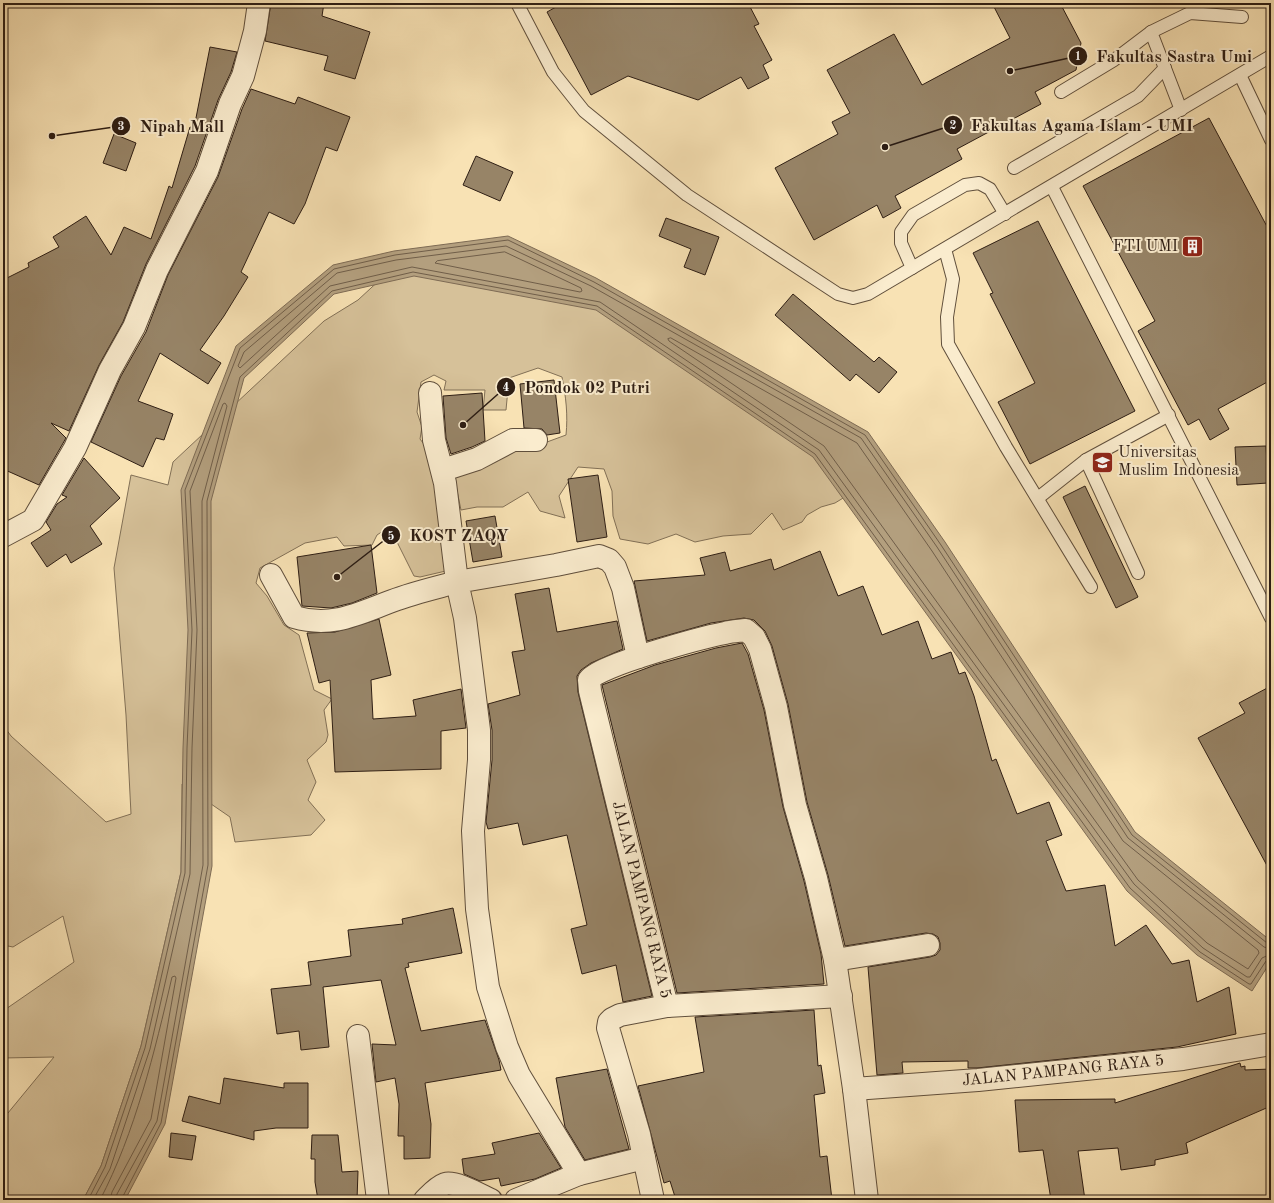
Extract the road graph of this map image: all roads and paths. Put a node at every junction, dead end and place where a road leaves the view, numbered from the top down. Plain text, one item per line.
1 (259, 3) edge
2 (517, 3) edge
3 (1242, 17) dead end
4 (1151, 32) junction
5 (1271, 56) edge
6 (1165, 68) junction
7 (1240, 75) junction
8 (1061, 92) dead end
9 (1181, 110) junction
10 (1271, 140) edge
11 (1014, 168) dead end
12 (1052, 187) junction
13 (1005, 214) junction
14 (945, 249) junction
15 (912, 268) junction
16 (430, 393) dead end
17 (1169, 415) junction
18 (536, 440) dead end
19 (1086, 460) junction
20 (443, 470) junction
21 (1038, 498) junction
22 (3, 536) edge
23 (1138, 573) dead end
24 (271, 574) dead end
25 (457, 582) junction
26 (1091, 587) dead end
27 (1271, 618) edge
28 (638, 657) junction
29 (928, 945) dead end
30 (835, 960) junction
31 (841, 996) junction
32 (667, 1006) junction
33 (358, 1036) dead end
34 (1271, 1044) edge
35 (854, 1089) junction
36 (644, 1158) junction
37 (579, 1174) junction
38 (378, 1200) edge
39 (425, 1200) edge
40 (491, 1200) edge
41 (516, 1200) edge
42 (653, 1200) edge
43 (867, 1200) edge

1 - 22 street
2 - 15 lane
3 - 4 lane
4 - 6 lane
4 - 8 lane
5 - 7 lane
6 - 9 lane
6 - 11 lane
7 - 9 lane
7 - 10 lane
9 - 12 lane
12 - 13 lane
12 - 17 lane
13 - 14 lane
13 - 15 lane
14 - 15 lane
14 - 21 lane
16 - 20 street
17 - 19 lane
17 - 27 lane
18 - 20 street
19 - 21 lane
19 - 23 lane
20 - 25 street
21 - 26 lane
24 - 25 street
25 - 28 street
25 - 37 street
28 - 30 street, JALAN PAMPANG RAYA 5
28 - 32 street, JALAN PAMPANG RAYA 5
29 - 30 street
30 - 31 street, JALAN PAMPANG RAYA 5
31 - 32 street
31 - 35 street, JALAN PAMPANG RAYA 5
32 - 36 street, JALAN PAMPANG RAYA 5
33 - 38 street
34 - 35 street, JALAN PAMPANG RAYA 5
35 - 43 street, JALAN PAMPANG RAYA 5
36 - 37 street
36 - 42 street, JALAN PAMPANG RAYA 5
37 - 41 street
39 - 40 street

